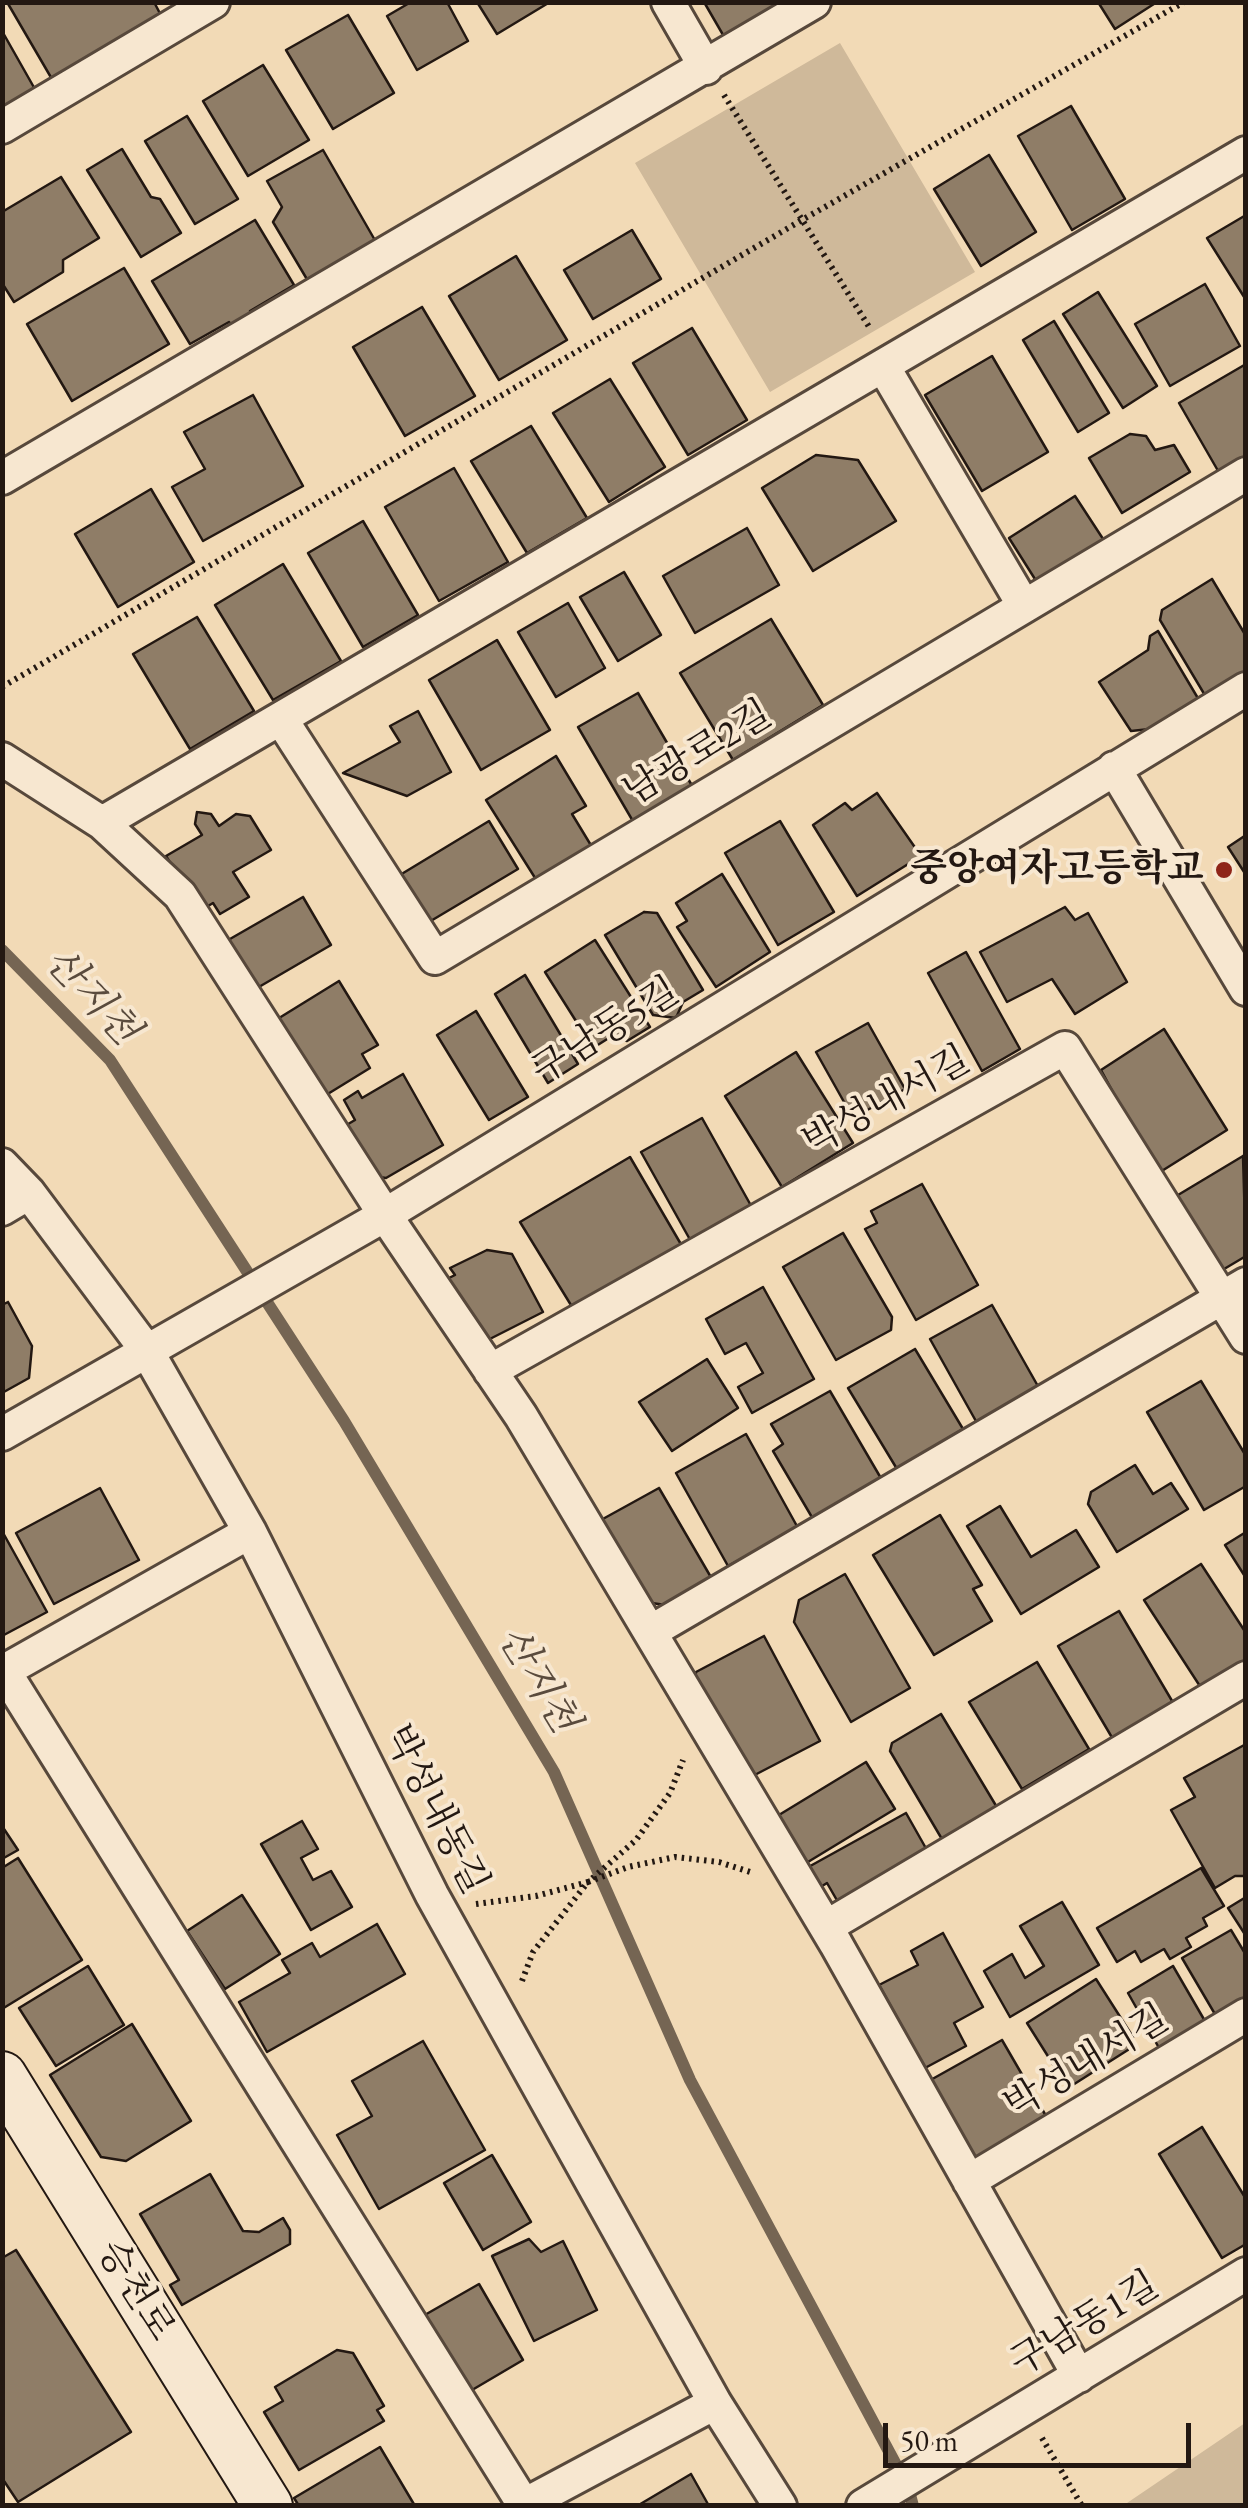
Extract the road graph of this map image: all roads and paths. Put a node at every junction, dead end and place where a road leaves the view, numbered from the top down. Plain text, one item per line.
1 (212, 2) edge
2 (668, 2) edge
3 (814, 2) edge
4 (1184, 2) edge
5 (706, 68) junction
6 (2, 127) edge
7 (1246, 153) edge
8 (802, 220) junction
9 (887, 363) junction
10 (1246, 474) edge
11 (2, 478) edge
12 (1024, 606) junction
13 (2, 687) edge
14 (1246, 690) edge
15 (281, 718) junction
16 (2, 759) edge
17 (1114, 768) junction
18 (102, 823) junction
19 (1246, 989) edge
20 (2, 1165) edge
21 (16, 1201) edge
22 (385, 1214) junction
23 (1234, 1291) edge
24 (1246, 1336) edge
25 (147, 1351) junction
26 (490, 1370) junction
27 (2, 1434) edge
28 (250, 1532) junction
29 (650, 1632) junction
30 (1246, 1678) edge
31 (700, 1717) junction
32 (588, 1882) junction
33 (804, 1890) junction
34 (432, 1896) junction
35 (826, 1927) junction
36 (1246, 2014) edge
37 (506, 2023) junction
38 (2, 2076) edge
39 (969, 2180) junction
40 (1246, 2274) edge
41 (1078, 2376) junction
42 (715, 2403) junction
43 (1031, 2405) junction
44 (268, 2506) edge
45 (780, 2506) edge
46 (863, 2506) edge
47 (1082, 2506) edge

1 - 6 street
2 - 5 street
3 - 5 street
4 - 8 path
5 - 8 path
5 - 11 street
7 - 9 street
8 - 9 path
8 - 13 path
9 - 12 street
9 - 15 street
10 - 12 street, 남광로2길
12 - 15 street, 남광로2길
14 - 17 street, 구남동5길
15 - 18 street
16 - 18 street
17 - 19 street
17 - 22 street, 구남동5길
18 - 22 street
20 - 21 street, 박성내동길
21 - 25 street, 박성내동길
22 - 25 street, 구남동5길
22 - 26 street
23 - 24 street, 박성내서길
23 - 26 street, 박성내서길
23 - 29 street
25 - 27 street, 구남동5길
25 - 28 street, 박성내동길
26 - 29 street
28 - 34 street, 박성내동길
28 - 42 street
29 - 31 street
30 - 35 street
31 - 32 path
31 - 33 street
32 - 33 path
32 - 34 path
32 - 37 path
33 - 35 street
34 - 37 street, 박성내동길
35 - 39 street
36 - 39 street, 박성내서길
37 - 42 street, 박성내동길
38 - 44 main road, 승천로
39 - 41 street
40 - 41 street, 구남동1길
41 - 43 street, 구남동1길
42 - 45 street, 박성내동길
43 - 46 street, 구남동1길
43 - 47 path

